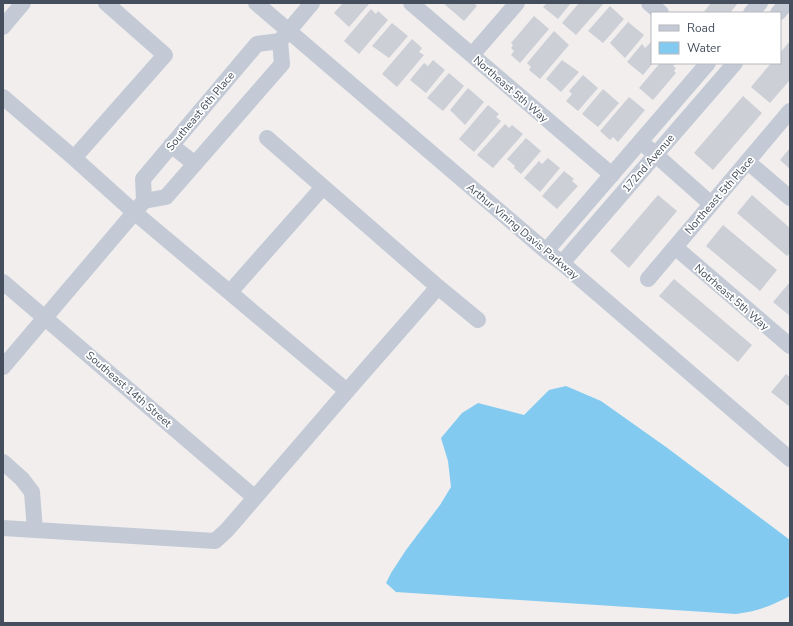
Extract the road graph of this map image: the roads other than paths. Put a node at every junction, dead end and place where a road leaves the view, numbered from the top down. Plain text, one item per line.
1 (23, 3) edge
2 (106, 3) edge
3 (256, 3) edge
4 (312, 3) edge
5 (411, 3) edge
6 (517, 3) edge
7 (649, 3) edge
8 (760, 3) edge
9 (787, 3) edge
10 (660, 12) edge
11 (752, 12) edge
12 (779, 12) edge
13 (3, 27) edge
14 (284, 36) junction
15 (472, 55) junction
16 (707, 64) edge
17 (734, 64) edge
18 (3, 98) edge
19 (790, 111) edge
20 (267, 138) dead end
21 (641, 141) junction
22 (171, 145) junction
23 (656, 155) junction
24 (74, 158) junction
25 (748, 162) junction
26 (195, 164) junction
27 (612, 176) junction
28 (323, 187) junction
29 (790, 198) edge
30 (711, 204) junction
31 (139, 207) junction
32 (675, 247) junction
33 (546, 251) junction
34 (562, 263) junction
35 (648, 279) dead end
36 (3, 282) edge
37 (438, 287) junction
38 (230, 292) junction
39 (45, 318) junction
40 (478, 320) dead end
41 (790, 346) edge
42 (3, 367) edge
43 (347, 391) junction
44 (790, 459) edge
45 (3, 462) edge
46 (254, 497) junction
47 (3, 528) edge
48 (35, 530) junction

1 - 13 street
2 - 24 street
3 - 14 street, Arthur Vining Davis Parkway
4 - 14 street
5 - 15 street, Northeast 5th Way
6 - 15 street
7 - 10 street
8 - 11 street
9 - 12 street
14 - 22 street, Southeast 6th Place
14 - 26 street
14 - 33 street, Arthur Vining Davis Parkway
15 - 27 street, Northeast 5th Way
16 - 21 street, 172nd Avenue
17 - 23 street, 172nd Avenue
18 - 24 street
19 - 25 street, Northeast 5th Place
20 - 28 street
21 - 23 street
21 - 27 street, 172nd Avenue
22 - 26 street
22 - 31 street, Southeast 6th Place
23 - 30 street
23 - 34 street, 172nd Avenue
24 - 31 street
25 - 29 street
25 - 30 street, Northeast 5th Place
26 - 31 street
27 - 33 street, 172nd Avenue
28 - 37 street
28 - 38 street
30 - 32 street, Northeast 5th Place
31 - 38 street
31 - 39 street
32 - 35 street, Northeast 5th Place
32 - 41 street, Notrheast 5th Way
33 - 34 street, Arthur Vining Davis Parkway
34 - 44 street, Arthur Vining Davis Parkway
36 - 39 street, Southeast 14th Street
37 - 40 street
37 - 43 street
38 - 43 street
39 - 42 street
39 - 46 street, Southeast 14th Street
43 - 46 street
45 - 48 street
46 - 48 street
47 - 48 street

